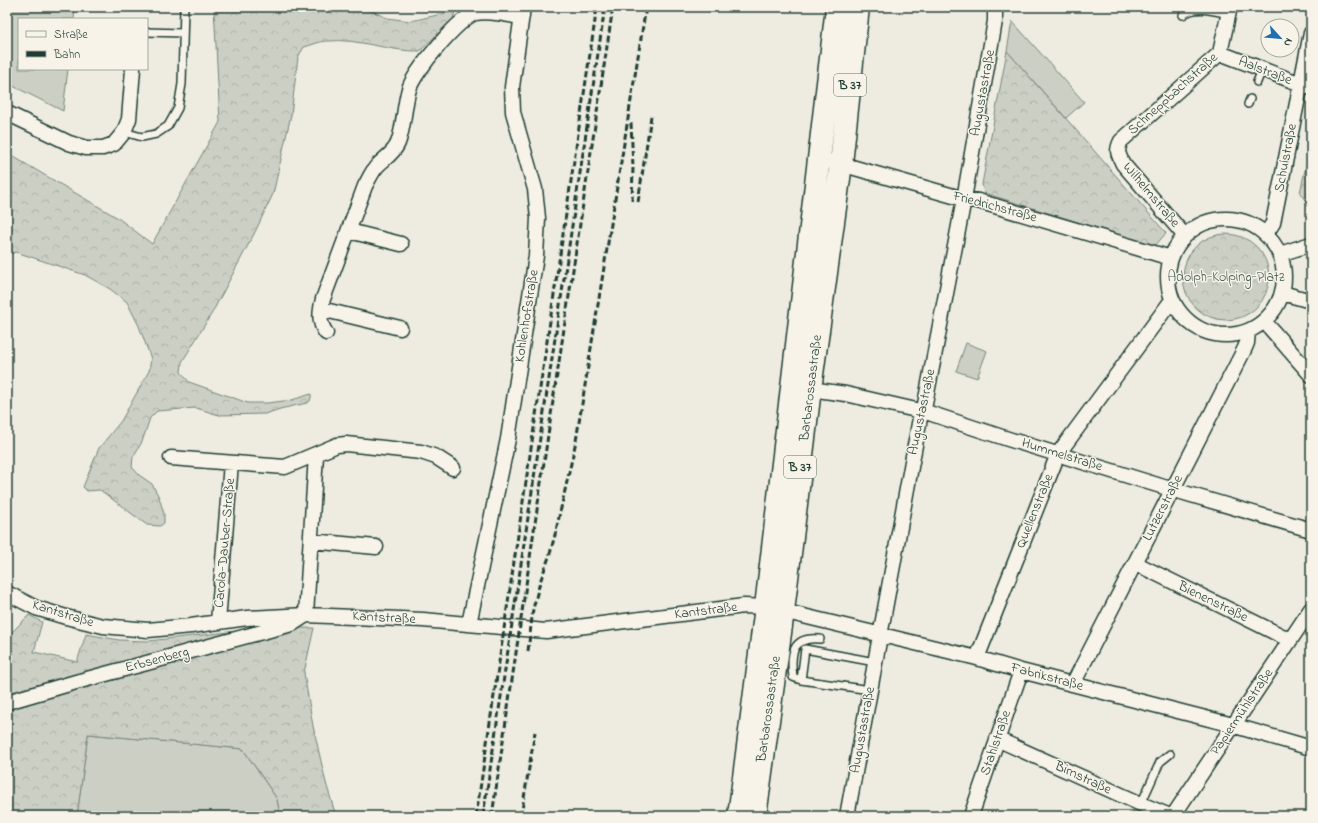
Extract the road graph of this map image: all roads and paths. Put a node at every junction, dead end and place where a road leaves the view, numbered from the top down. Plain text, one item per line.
1 (184, 7) edge
2 (837, 7) edge
3 (858, 7) edge
4 (995, 7) edge
5 (1230, 10) edge
6 (522, 12) edge
7 (1183, 15) dead end
8 (148, 32) edge
9 (1311, 33) edge
10 (183, 34) junction
11 (1220, 53) junction
12 (133, 70) edge
13 (1306, 86) edge
14 (7, 113) edge
15 (124, 132) junction
16 (1118, 154) joint
17 (819, 159) junction
18 (841, 164) junction
19 (964, 199) junction
20 (349, 231) junction
21 (1266, 234) junction
22 (1184, 235) junction
23 (401, 244) dead end
24 (1311, 244) edge
25 (1280, 254) junction
26 (1171, 258) junction
27 (1282, 293) junction
28 (1172, 300) junction
29 (1311, 301) edge
30 (321, 309) junction
31 (1264, 321) junction
32 (400, 328) dead end
33 (1248, 331) junction
34 (326, 333) dead end
35 (1311, 375) edge
36 (810, 389) junction
37 (922, 411) junction
38 (316, 454) junction
39 (1058, 454) junction
40 (171, 458) dead end
41 (231, 463) junction
42 (453, 468) dead end
43 (1172, 490) junction
44 (1311, 530) edge
45 (311, 541) junction
46 (376, 547) dead end
47 (1135, 563) junction
48 (7, 593) edge
49 (774, 609) junction
50 (1311, 609) edge
51 (306, 615) junction
52 (218, 622) junction
53 (469, 624) junction
54 (881, 634) junction
55 (820, 640) dead end
56 (1290, 640) junction
57 (977, 658) junction
58 (875, 662) junction
59 (1021, 671) junction
60 (801, 680) junction
61 (1073, 684) junction
62 (870, 690) junction
63 (7, 702) edge
64 (1233, 726) junction
65 (998, 739) junction
66 (1311, 748) edge
67 (1170, 754) dead end
68 (1141, 804) junction
69 (739, 816) edge
70 (755, 816) edge
71 (847, 816) edge
72 (971, 816) edge
73 (1170, 816) edge
74 (1173, 816) edge

1 - 10 lane
2 - 17 main road, Barbarossastraße / B 37
3 - 18 main road, Barbarossastraße / B 37
4 - 19 street, Augustastraße
5 - 7 lane
5 - 11 street, Schneppbachstraße
6 - 20 street
6 - 53 street, Kohlenhofstraße
8 - 10 lane
9 - 13 street, Schulstraße
10 - 15 lane
11 - 13 street, Aalstraße
11 - 16 street, Schneppbachstraße
12 - 15 street
13 - 21 street, Schulstraße
14 - 15 street
16 - 22 street, Wilhelmstraße
17 - 18 street, Friedrichstraße
17 - 49 main road, Barbarossastraße / B 37
18 - 19 street, Friedrichstraße
18 - 36 main road, Barbarossastraße / B 37
19 - 26 street, Friedrichstraße
19 - 37 street, Augustastraße
20 - 23 street
20 - 30 street
21 - 22 street
21 - 25 street
22 - 26 street
24 - 25 street
25 - 27 street
26 - 28 street
27 - 29 street
27 - 31 street
28 - 33 street
28 - 39 street, Quellenstraße
30 - 32 street
30 - 34 street
31 - 33 street
31 - 35 street
33 - 43 street, Lutzerstraße
36 - 37 street, Hummelstraße
36 - 49 main road, Barbarossastraße / B 37
37 - 39 street, Hummelstraße
37 - 54 street, Augustastraße
38 - 41 street, Carola-Dauber-Straße
38 - 42 street, Carola-Dauber-Straße
38 - 45 street
39 - 43 street, Hummelstraße
39 - 57 street, Quellenstraße
40 - 41 street, Carola-Dauber-Straße
41 - 52 street, Carola-Dauber-Straße
43 - 44 street, Hummelstraße
43 - 47 street, Lutzerstraße
45 - 46 street
45 - 51 street
47 - 56 street, Bienenstraße
47 - 61 street, Lutzerstraße
48 - 52 street, Kantstraße
49 - 53 street, Kantstraße
49 - 54 street, Fabrikstraße
49 - 69 main road, Barbarossastraße / B 37
49 - 70 main road, Barbarossastraße / B 37
50 - 56 street, Papiermühlstraße
51 - 52 street, Kantstraße
51 - 53 street, Kantstraße
51 - 63 street, Erbsenberg
54 - 57 street, Fabrikstraße
54 - 58 street, Augustastraße
55 - 60 lane
56 - 64 street, Papiermühlstraße
57 - 59 street, Fabrikstraße
58 - 60 lane
58 - 62 street, Augustastraße
59 - 61 street, Fabrikstraße
59 - 65 street, Stahlstraße
60 - 62 lane
61 - 64 street, Fabrikstraße
62 - 71 street, Augustastraße
64 - 66 street, Fabrikstraße
64 - 74 street, Papiermühlstraße
65 - 68 street, Birnstraße
65 - 72 street, Stahlstraße
67 - 68 lane
68 - 73 street, Birnstraße

